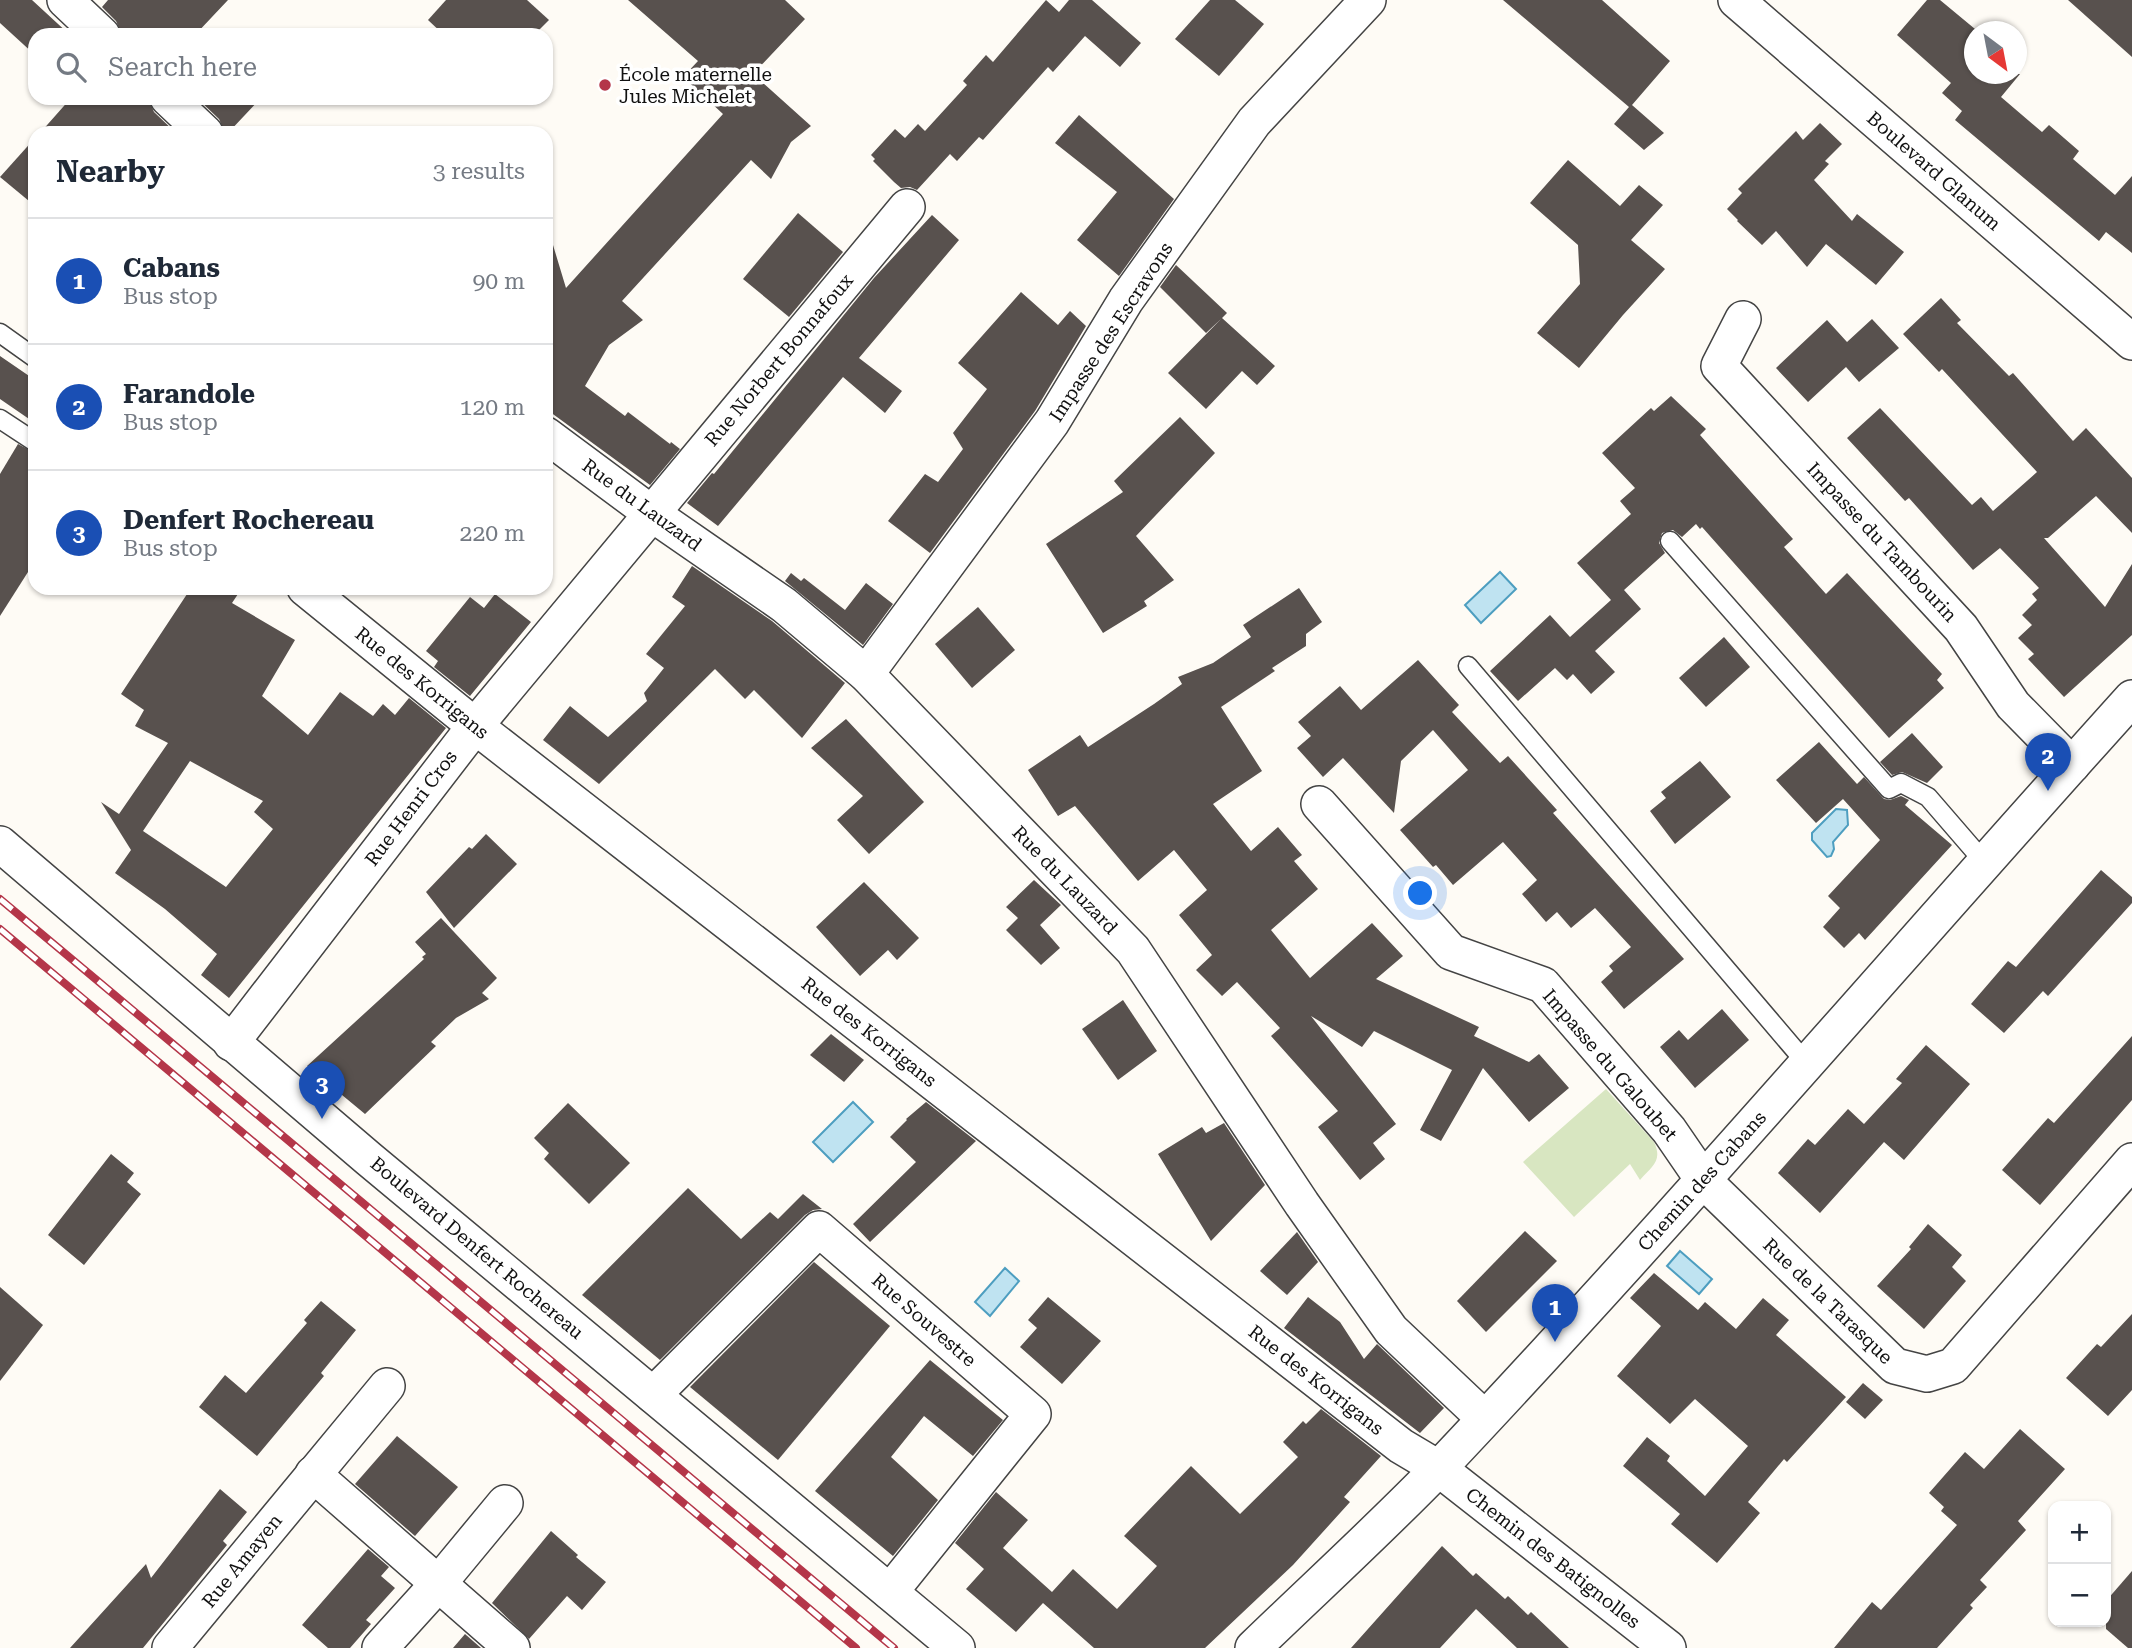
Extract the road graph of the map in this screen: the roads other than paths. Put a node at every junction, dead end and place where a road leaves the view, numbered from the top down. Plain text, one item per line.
1 (65, 0) edge
2 (1368, 0) edge
3 (1736, 0) edge
4 (95, 28) edge
5 (175, 105) edge
6 (198, 126) edge
7 (907, 208) dead end
8 (1743, 319) dead end
9 (0, 333) edge
10 (2132, 342) edge
11 (28, 353) edge
12 (0, 419) edge
13 (28, 437) edge
14 (553, 441) edge
15 (651, 513) junction
16 (1670, 541) dead end
17 (314, 595) edge
18 (1468, 666) dead end
19 (866, 674) junction
20 (2132, 698) edge
21 (475, 726) junction
22 (2072, 765) junction
23 (1318, 804) dead end
24 (0, 845) edge
25 (1985, 863) junction
26 (231, 1044) junction
27 (1807, 1064) junction
28 (2132, 1161) edge
29 (1703, 1181) junction
30 (387, 1386) dead end
31 (653, 1395) junction
32 (1484, 1418) junction
33 (1438, 1468) junction
34 (313, 1474) junction
35 (505, 1503) dead end
36 (438, 1584) junction
37 (890, 1592) junction
38 (170, 1648) edge
39 (380, 1648) edge
40 (512, 1648) edge
41 (957, 1648) edge
42 (1253, 1648) edge
43 (1668, 1648) edge

1 - 4 street
2 - 19 street, Impasse des Escravons
3 - 10 street, Boulevard Glanum
5 - 6 street
7 - 15 street, Rue Norbert Bonnafoux
8 - 22 street, Impasse du Tambourin
9 - 11 lane
12 - 13 lane
14 - 15 street, Rue du Lauzard
15 - 19 street, Rue du Lauzard
15 - 21 street, Rue Henri Cros
16 - 25 lane
17 - 21 street, Rue des Korrigans
18 - 27 lane
19 - 32 street, Rue du Lauzard
20 - 22 street, Chemin des Cabans
21 - 26 street, Rue Henri Cros
21 - 33 street, Rue des Korrigans
22 - 25 street, Chemin des Cabans
23 - 29 street, Impasse du Galoubet
24 - 26 street, Boulevard Denfert Rochereau
25 - 27 street, Chemin des Cabans
26 - 31 street, Boulevard Denfert Rochereau
27 - 29 street, Chemin des Cabans
28 - 29 street, Rue de la Tarasque
29 - 32 street, Chemin des Cabans
30 - 34 street, Rue Amayen
31 - 37 street, Boulevard Denfert Rochereau
31 - 37 street, Rue Souvestre
32 - 33 street, Chemin des Cabans
33 - 42 street, Chemin des Cabans
33 - 43 street, Chemin des Batignolles
34 - 36 street
34 - 38 street, Rue Amayen
35 - 36 street
36 - 39 street
36 - 40 street
37 - 41 street, Boulevard Denfert Rochereau

